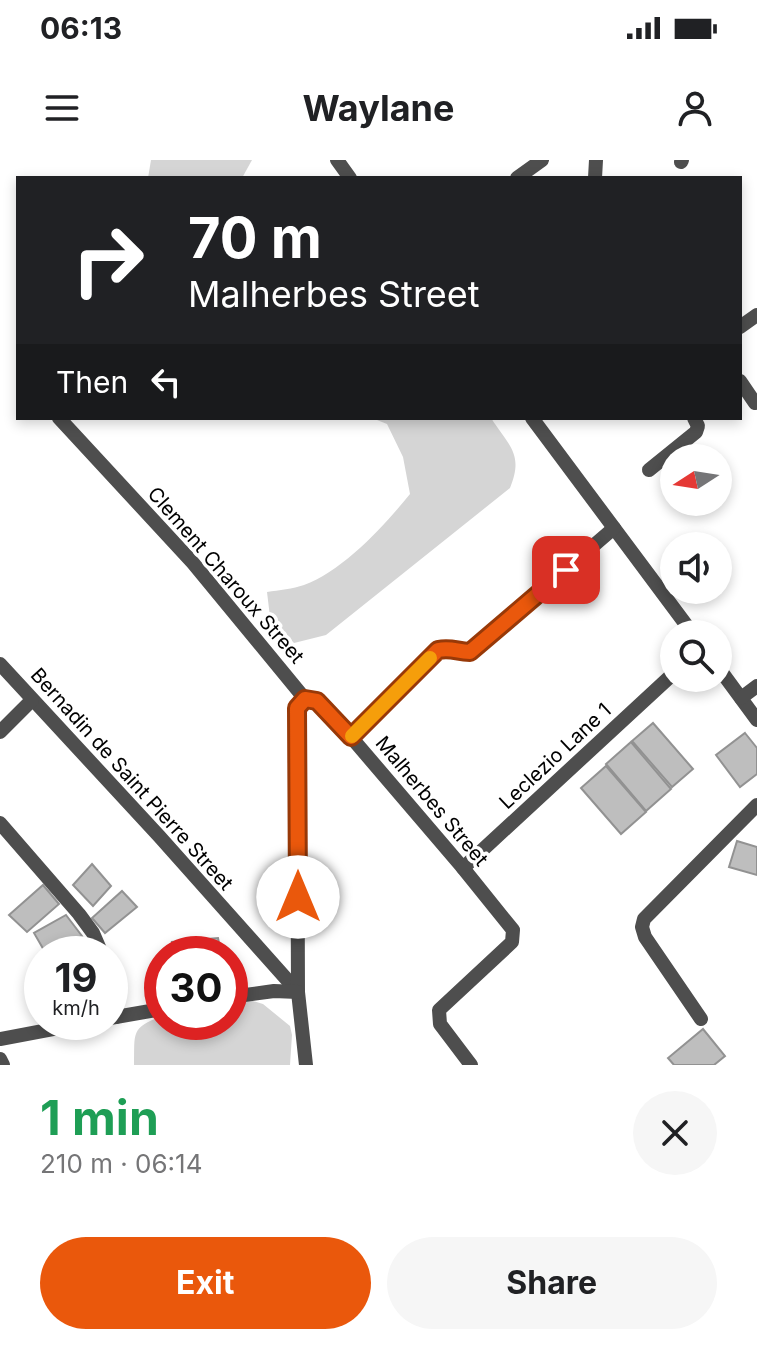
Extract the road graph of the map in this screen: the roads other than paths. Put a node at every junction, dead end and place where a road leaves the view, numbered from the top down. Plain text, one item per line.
1 (542, 160) edge
2 (520, 176) edge
3 (742, 384) edge
4 (755, 403) dead end
5 (61, 420) edge
6 (533, 420) edge
7 (695, 420) edge
8 (649, 470) dead end
9 (614, 528) junction
10 (683, 620) edge
11 (0, 664) edge
12 (660, 686) edge
13 (732, 686) edge
14 (757, 686) edge
15 (741, 698) junction
16 (305, 699) junction
17 (32, 700) junction
18 (757, 720) edge
19 (0, 732) edge
20 (351, 737) junction
21 (757, 805) edge
22 (0, 823) edge
23 (463, 868) junction
24 (94, 936) edge
25 (298, 992) junction
26 (248, 995) edge
27 (701, 1019) dead end
28 (24, 1034) edge
29 (0, 1039) edge
30 (0, 1059) edge
31 (3, 1065) edge
32 (306, 1065) edge
33 (471, 1065) edge

1 - 2 street
3 - 4 street
5 - 16 street, Clement Charoux Street
6 - 9 street
7 - 8 street
9 - 10 street
9 - 20 street
11 - 17 street, Bernadin de Saint Pierre Street
12 - 23 street, Leclezio Lane 1
13 - 15 street
14 - 15 street
15 - 18 street
16 - 20 street, Malherbes Street
16 - 25 street
17 - 19 street
17 - 25 street, Bernadin de Saint Pierre Street
20 - 23 street, Malherbes Street
21 - 27 street
22 - 24 street
23 - 33 street, Malherbes Street
25 - 26 street
25 - 32 street
28 - 29 street
30 - 31 street

